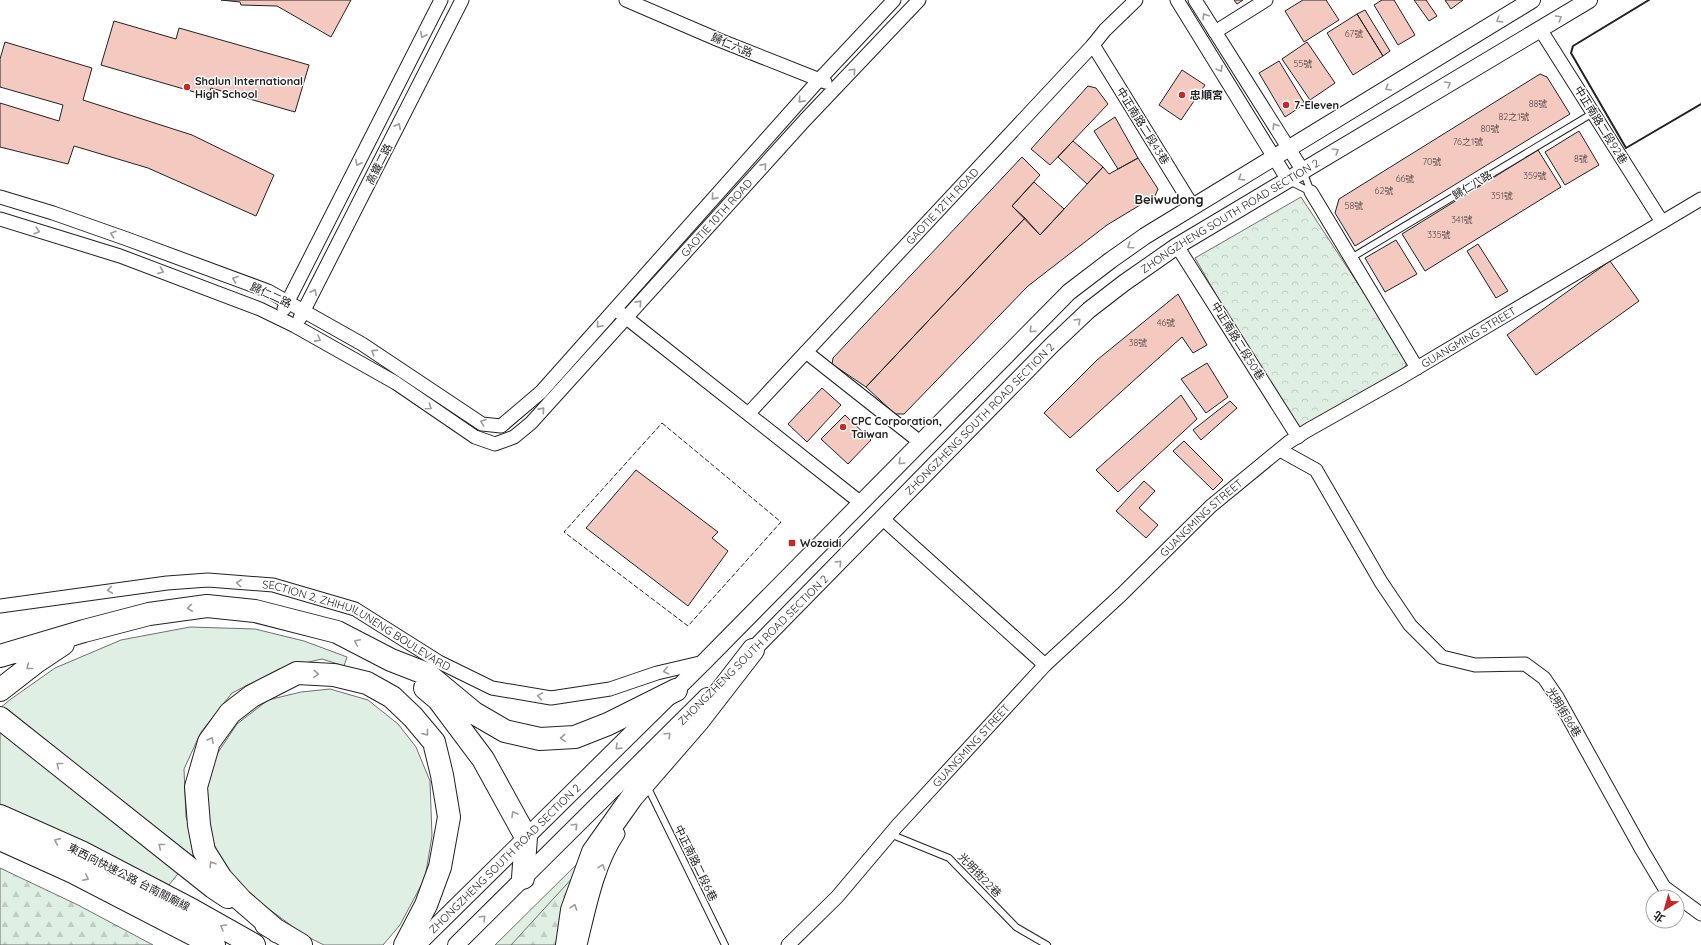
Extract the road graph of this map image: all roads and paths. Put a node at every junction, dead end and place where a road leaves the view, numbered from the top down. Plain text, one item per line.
1 (441, 0) edge
2 (462, 0) edge
3 (626, 0) edge
4 (894, 0) edge
5 (919, 0) edge
6 (1136, 0) edge
7 (1177, 0) edge
8 (1195, 0) edge
9 (1266, 0) edge
10 (1589, 0) edge
11 (1526, 2) edge
12 (1540, 29) junction
13 (1215, 32) junction
14 (1093, 45) junction
15 (818, 81) junction
16 (839, 86) junction
17 (1593, 113) junction
18 (1289, 148) junction
19 (1274, 157) junction
20 (1303, 171) junction
21 (1288, 180) junction
22 (1311, 192) junction
23 (0, 197) edge
24 (1701, 199) edge
25 (1193, 207) junction
26 (0, 219) edge
27 (1662, 222) junction
28 (1177, 246) junction
29 (1351, 258) junction
30 (287, 301) junction
31 (614, 308) junction
32 (305, 311) junction
33 (626, 318) junction
34 (281, 319) junction
35 (295, 326) junction
36 (806, 352) junction
37 (1417, 368) junction
38 (517, 413) joint
39 (749, 413) junction
40 (514, 437) joint
41 (1298, 437) junction
42 (920, 442) junction
43 (1280, 450) junction
44 (861, 503) junction
45 (883, 519) junction
46 (0, 606) edge
47 (84, 631) junction
48 (753, 650) junction
49 (0, 656) edge
50 (391, 660) junction
51 (704, 662) junction
52 (1045, 665) junction
53 (0, 690) edge
54 (676, 690) junction
55 (0, 718) edge
56 (662, 764) junction
57 (649, 790) junction
58 (0, 816) edge
59 (890, 834) junction
60 (526, 837) junction
61 (0, 839) edge
62 (523, 878) junction
63 (1701, 914) edge
64 (185, 918) junction
65 (278, 932) junction
66 (214, 945) edge
67 (254, 945) edge
68 (301, 945) edge
69 (405, 945) edge
70 (417, 945) edge
71 (456, 945) edge
72 (567, 945) edge
73 (580, 945) edge
74 (725, 945) edge
75 (788, 945) edge
76 (1046, 945) edge

1 -> 30 street, 高鐵二路
32 -> 2 street, 高鐵二路
3 - 15 street, 歸仁六路
4 - 15 street, GAOTIE 10TH ROAD
16 -> 5 street, GAOTIE 10TH ROAD
6 - 14 street, GAOTIE 12TH ROAD
7 -> 19 street
13 -> 8 street
9 - 13 street
12 -> 10 street, ZHONGZHENG SOUTH ROAD SECTION 2
11 -> 18 street, ZHONGZHENG SOUTH ROAD SECTION 2
12 - 17 street, 中正南路二段92巷
20 -> 12 street, ZHONGZHENG SOUTH ROAD SECTION 2
18 -> 13 street
14 - 25 street, 中正南路二段43巷
14 - 36 street, GAOTIE 12TH ROAD
15 - 16 street, 歸仁六路
15 -> 31 street, GAOTIE 10TH ROAD
33 -> 16 street, GAOTIE 10TH ROAD
17 - 27 street, 中正南路二段92巷
17 - 29 lane, 歸仁八路
18 - 19 street, ZHONGZHENG SOUTH ROAD SECTION 2
18 - 20 street
19 - 21 street
19 -> 25 street, ZHONGZHENG SOUTH ROAD SECTION 2
20 - 21 street, ZHONGZHENG SOUTH ROAD SECTION 2
20 - 22 lane
21 - 22 lane
21 - 28 street, ZHONGZHENG SOUTH ROAD SECTION 2
22 - 29 street
30 -> 23 street, 歸仁二路
24 - 27 street, GUANGMING STREET
25 -> 42 street, ZHONGZHENG SOUTH ROAD SECTION 2
26 -> 34 street, 歸仁二路
27 - 37 street, GUANGMING STREET
28 - 41 street, 中正南路二段50巷
45 -> 28 street, ZHONGZHENG SOUTH ROAD SECTION 2
29 - 37 street
30 - 32 street, 歸仁二路
30 - 34 street, 高鐵二路
31 - 33 street
31 -> 38 street, GAOTIE 10TH ROAD
32 - 35 street, 高鐵二路
38 -> 32 street, 歸仁二路
33 - 39 street
40 -> 33 street, GAOTIE 10TH ROAD
34 - 35 street, 歸仁二路
35 -> 40 street, 歸仁二路
36 - 39 street, GAOTIE 12TH ROAD
36 - 42 street
37 - 41 street, GUANGMING STREET
39 - 44 street
41 - 43 street, GUANGMING STREET
42 -> 44 street, ZHONGZHENG SOUTH ROAD SECTION 2
43 - 52 street, GUANGMING STREET
43 - 63 street, 光明街86巷
44 - 51 street, ZHONGZHENG SOUTH ROAD SECTION 2
48 -> 45 street, ZHONGZHENG SOUTH ROAD SECTION 2
45 - 52 street
51 -> 46 street, SECTION 2, ZHIHUILUNENG BOULEVARD
47 - 49 highway
50 -> 47 highway
47 -> 53 highway
48 - 56 highway
62 -> 48 street, ZHONGZHENG SOUTH ROAD SECTION 2
54 -> 50 highway
60 -> 50 highway
51 - 54 street, ZHONGZHENG SOUTH ROAD SECTION 2
52 - 59 street, GUANGMING STREET
54 -> 60 street, ZHONGZHENG SOUTH ROAD SECTION 2
65 -> 55 highway
56 - 57 street
72 -> 56 highway
73 -> 57 street
57 - 74 lane, 中正南路二段6巷
64 -> 58 highway, 東西向快速公路 台南關廟線
59 - 75 street, GUANGMING STREET
59 - 76 lane, 光明街22巷
60 - 62 highway
60 - 70 street, ZHONGZHENG SOUTH ROAD SECTION 2
61 -> 64 highway, 東西向快速公路 台南關廟線
71 -> 62 street, ZHONGZHENG SOUTH ROAD SECTION 2
64 - 66 highway, 東西向快速公路 台南關廟線
67 -> 64 highway, 東西向快速公路 台南關廟線
65 - 68 highway
65 -> 69 highway

